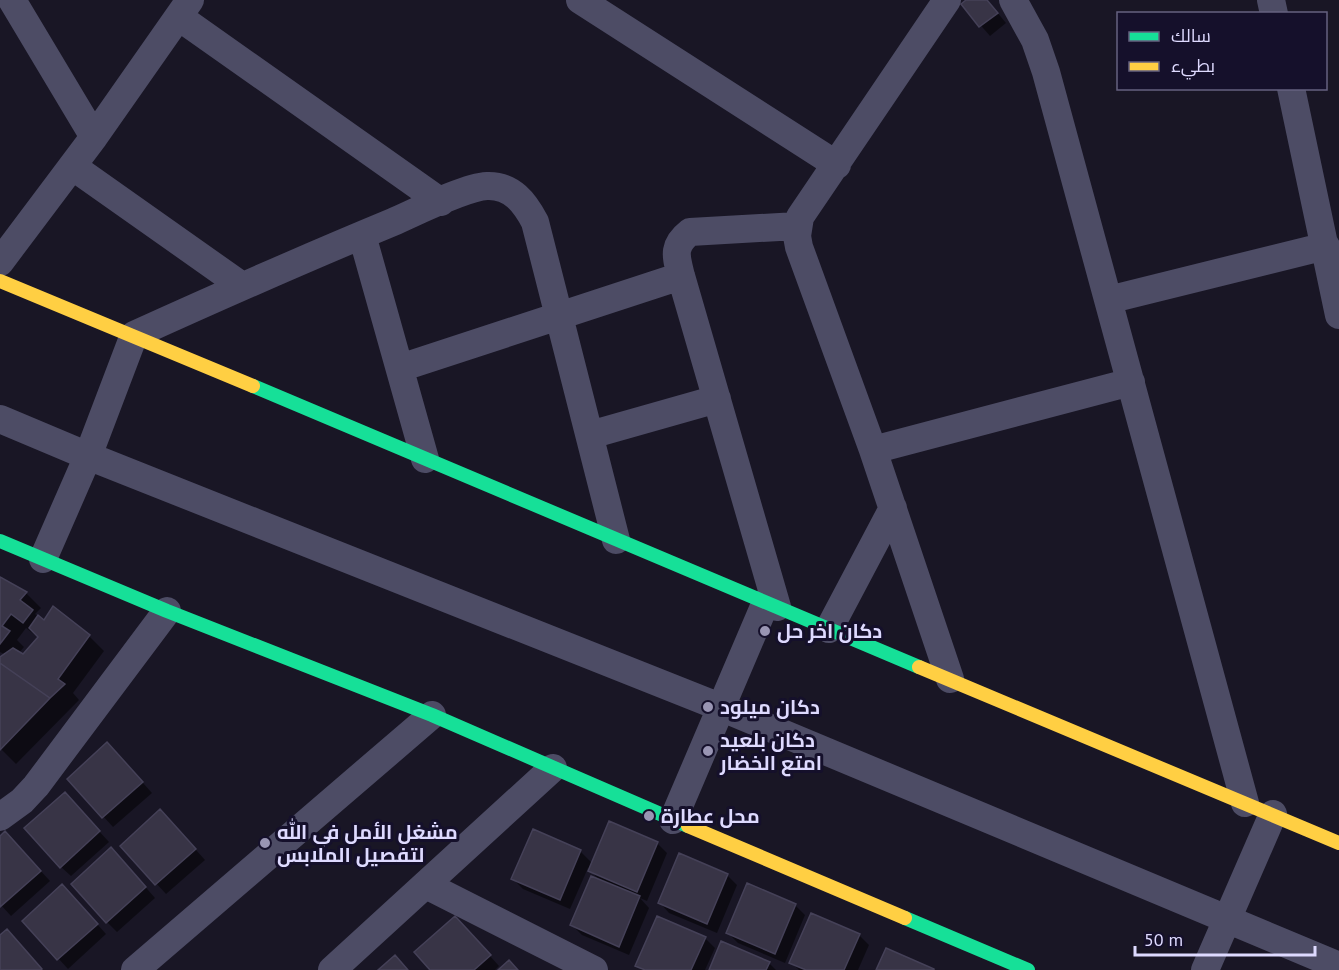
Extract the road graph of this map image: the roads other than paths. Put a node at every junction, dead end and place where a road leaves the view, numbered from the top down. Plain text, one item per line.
1 (12, 0) edge
2 (947, 0) edge
3 (1013, 0) edge
4 (584, 1) edge
5 (184, 8) edge
6 (1291, 90) edge
7 (94, 137) junction
8 (837, 165) junction
9 (72, 166) junction
10 (441, 202) junction
11 (797, 226) junction
12 (362, 235) junction
13 (1326, 246) junction
14 (0, 262) edge
15 (681, 276) junction
16 (0, 281) edge
17 (242, 286) junction
18 (1108, 300) junction
19 (559, 314) junction
20 (1339, 315) edge
21 (134, 335) junction
22 (400, 368) junction
23 (1131, 382) junction
24 (717, 399) junction
25 (0, 419) edge
26 (590, 435) junction
27 (873, 450) junction
28 (88, 456) junction
29 (425, 459) junction
30 (893, 508) junction
31 (616, 540) junction
32 (0, 541) edge
33 (43, 559) junction
34 (771, 605) junction
35 (167, 611) junction
36 (829, 629) junction
37 (950, 679) junction
38 (720, 707) junction
39 (432, 715) junction
40 (553, 768) junction
41 (1245, 803) junction
42 (1273, 814) junction
43 (0, 817) edge
44 (673, 820) junction
45 (1339, 843) edge
46 (426, 885) junction
47 (1228, 918) junction
48 (1339, 966) edge
49 (135, 970) edge
50 (332, 970) edge
51 (594, 970) edge
52 (1028, 970) edge
53 (1205, 970) edge

1 - 7 street
2 - 8 street
3 - 18 street
4 - 8 street
5 - 7 street
5 - 10 street
6 - 13 street
7 - 9 street
8 - 11 street
9 - 14 street
9 - 17 street
10 - 12 street
10 - 19 street
11 - 15 street
11 - 27 street
12 - 17 street
12 - 22 street
13 - 18 street
13 - 20 street
15 - 19 street
15 - 24 street
16 - 21 street
17 - 21 street
18 - 23 street
19 - 22 street
19 - 26 street
21 - 28 street
21 - 29 street
22 - 29 street
23 - 27 street
23 - 41 street
24 - 26 street
24 - 34 street
25 - 28 street
26 - 31 street
27 - 30 street
28 - 33 street
28 - 38 street
29 - 31 street
30 - 36 street
30 - 37 street
31 - 34 street
32 - 33 street
33 - 35 street
34 - 36 street
34 - 38 street
35 - 39 street
35 - 43 street
36 - 37 street
37 - 41 street
38 - 44 street
38 - 47 street
39 - 40 street
39 - 49 street
40 - 44 street
40 - 46 street
41 - 42 street
42 - 45 street
42 - 47 street
44 - 52 street
46 - 50 street
46 - 51 street
47 - 48 street
47 - 53 street

